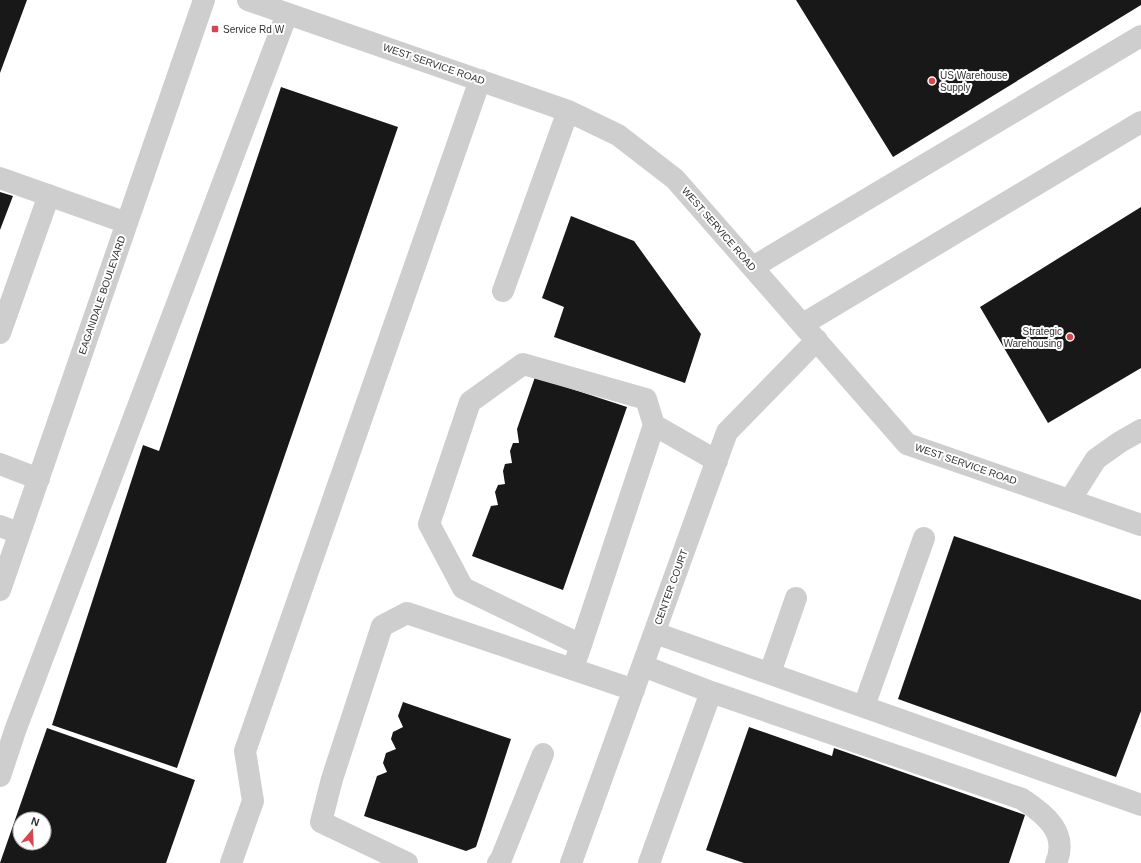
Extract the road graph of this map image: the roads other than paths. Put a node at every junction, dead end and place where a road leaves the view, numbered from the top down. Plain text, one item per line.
1 (204, 0) edge
2 (248, 0) edge
3 (287, 14) junction
4 (1141, 36) edge
5 (480, 80) junction
6 (568, 111) junction
7 (1141, 122) edge
8 (0, 178) edge
9 (49, 195) junction
10 (127, 223) junction
11 (753, 267) junction
12 (503, 291) dead end
13 (803, 324) junction
14 (0, 333) edge
15 (817, 340) junction
16 (654, 425) junction
17 (1141, 430) edge
18 (717, 462) junction
19 (0, 464) edge
20 (38, 478) junction
21 (1070, 500) junction
22 (1141, 525) edge
23 (10, 529) edge
24 (924, 538) dead end
25 (0, 590) edge
26 (796, 598) dead end
27 (655, 633) junction
28 (581, 645) junction
29 (643, 666) junction
30 (573, 668) junction
31 (770, 674) junction
32 (634, 690) junction
33 (711, 692) junction
34 (864, 706) junction
35 (8, 725) edge
36 (542, 754) dead end
37 (0, 776) edge
38 (1141, 805) edge
39 (231, 863) edge
40 (407, 863) edge
41 (498, 863) edge
42 (571, 863) edge
43 (649, 863) edge
44 (1056, 863) edge

1 - 10 street, EAGANDALE BOULEVARD
2 - 3 street, WEST SERVICE ROAD
3 - 5 street, WEST SERVICE ROAD
3 - 35 street
4 - 11 street
5 - 6 street, WEST SERVICE ROAD
5 - 39 street
6 - 11 street, WEST SERVICE ROAD
6 - 12 street
7 - 13 street
8 - 9 street
9 - 10 street
9 - 14 street
10 - 20 street, EAGANDALE BOULEVARD
11 - 13 street, WEST SERVICE ROAD
13 - 15 street, WEST SERVICE ROAD
15 - 18 street, CENTER COURT
15 - 21 street, WEST SERVICE ROAD
16 - 18 street
16 - 28 street
16 - 28 street
17 - 21 street
18 - 27 street, CENTER COURT
19 - 20 street
20 - 23 street, EAGANDALE BOULEVARD
21 - 22 street, WEST SERVICE ROAD
23 - 25 street, EAGANDALE BOULEVARD
24 - 34 street
26 - 31 street
27 - 29 street, CENTER COURT
27 - 31 street
28 - 30 street
29 - 32 street, CENTER COURT
29 - 33 street
30 - 32 street
30 - 40 street
31 - 34 street
32 - 42 street, CENTER COURT
33 - 43 street
33 - 44 street
34 - 38 street
35 - 37 street
36 - 41 street

